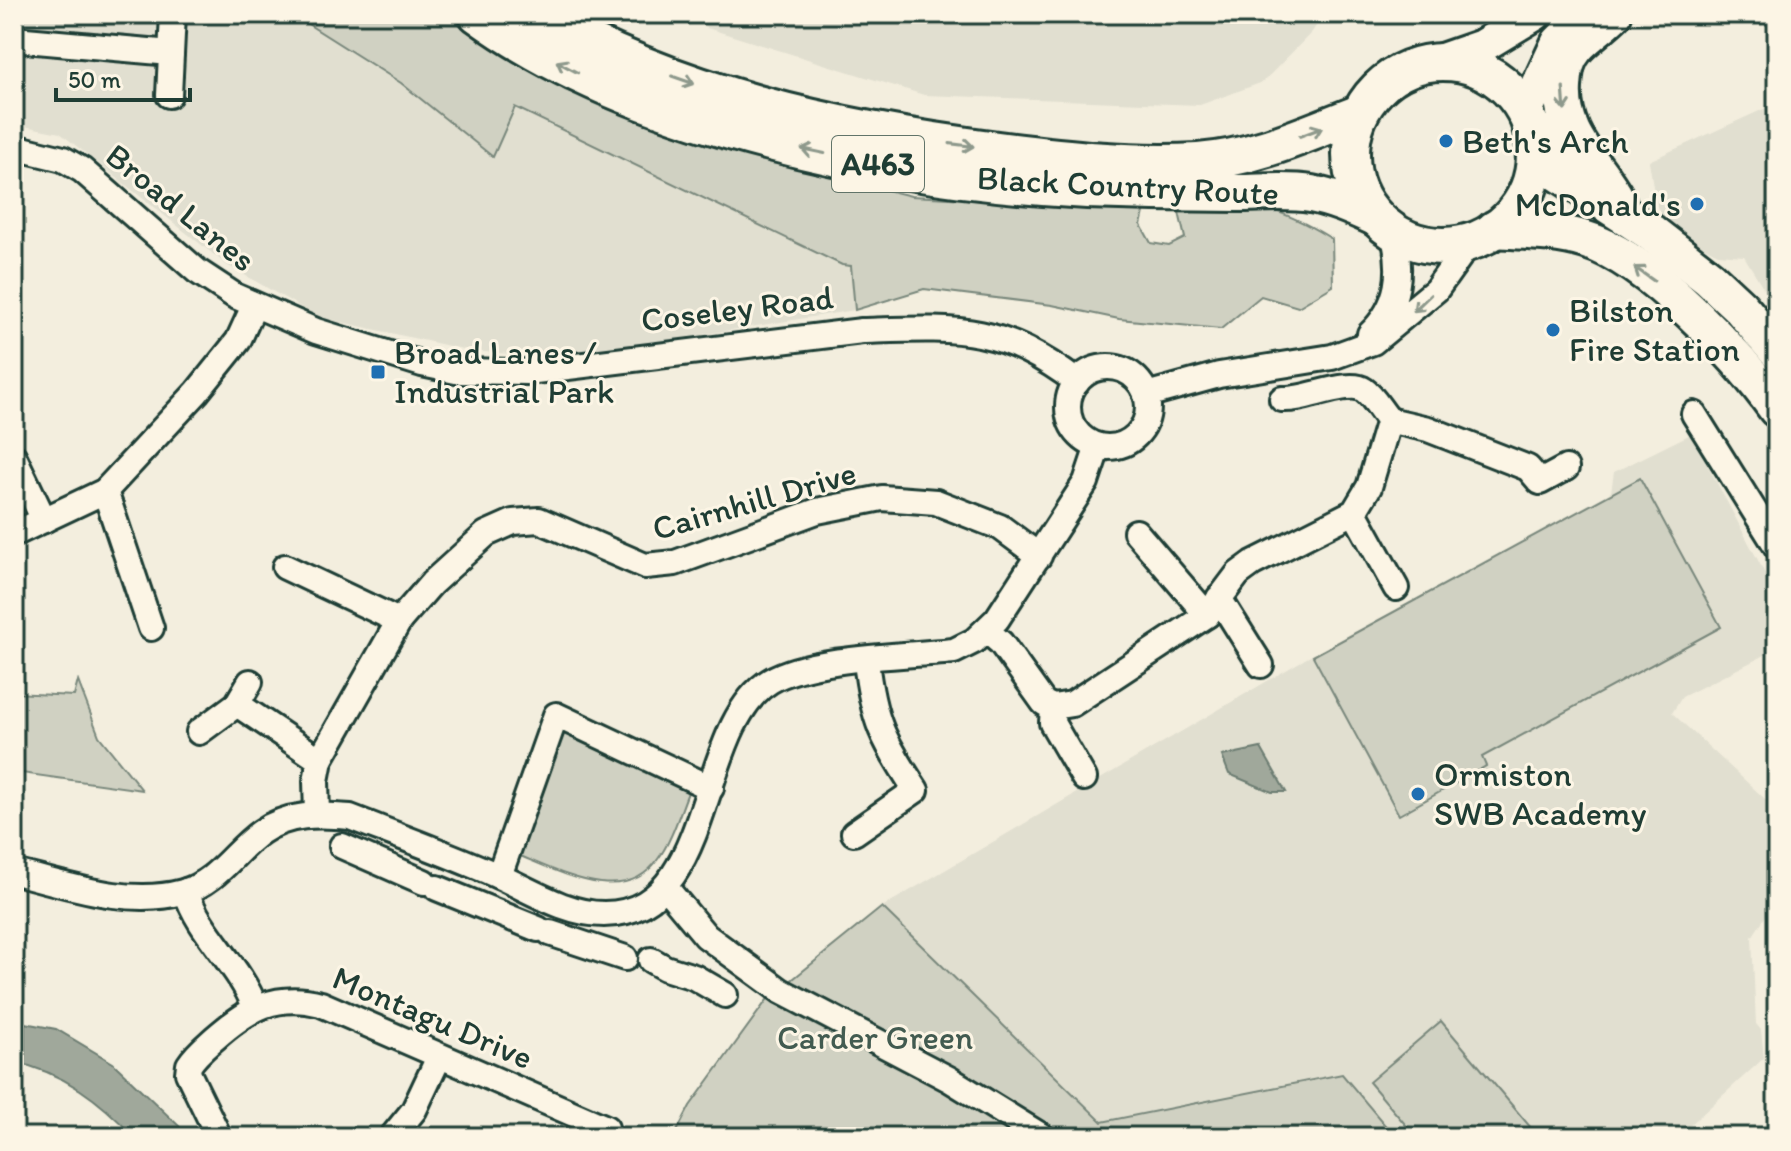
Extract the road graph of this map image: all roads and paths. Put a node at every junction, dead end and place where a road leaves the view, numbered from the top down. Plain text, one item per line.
1 (173, 14) edge
2 (477, 14) edge
3 (535, 14) edge
4 (1535, 14) edge
5 (1586, 14) edge
6 (1613, 14) edge
7 (14, 39) edge
8 (171, 53) junction
9 (1433, 63) junction
10 (169, 95) dead end
11 (1360, 113) junction
12 (1530, 117) junction
13 (14, 147) edge
14 (1626, 217) junction
15 (1383, 224) junction
16 (1483, 235) junction
17 (254, 306) junction
18 (1357, 347) junction
19 (1777, 351) edge
20 (395, 357) joint
21 (1077, 382) junction
22 (1146, 395) junction
23 (1282, 399) dead end
24 (1777, 409) edge
25 (1694, 414) dead end
26 (1389, 420) junction
27 (1098, 446) junction
28 (14, 457) edge
29 (1566, 468) dead end
30 (105, 491) junction
31 (1354, 512) junction
32 (44, 520) junction
33 (1136, 532) dead end
34 (14, 534) edge
35 (1777, 547) edge
36 (1039, 556) junction
37 (285, 567) dead end
38 (1396, 588) dead end
39 (1213, 606) junction
40 (399, 621) junction
41 (151, 628) dead end
42 (987, 631) junction
43 (866, 661) junction
44 (1261, 665) dead end
45 (250, 682) dead end
46 (237, 704) junction
47 (1053, 707) junction
48 (199, 732) dead end
49 (320, 760) junction
50 (1084, 778) dead end
51 (711, 788) junction
52 (317, 814) junction
53 (854, 833) dead end
54 (392, 834) junction
55 (342, 846) dead end
56 (380, 863) junction
57 (14, 872) edge
58 (506, 879) junction
59 (666, 888) junction
60 (186, 891) junction
61 (597, 913) junction
62 (500, 914) junction
63 (591, 947) junction
64 (625, 958) dead end
65 (651, 960) dead end
66 (735, 960) junction
67 (255, 1007) junction
68 (439, 1057) junction
69 (578, 1127) edge
70 (606, 1128) dead end
71 (219, 1137) edge
72 (392, 1137) edge
73 (1043, 1137) edge

1 - 8 street
15 -> 2 highway, Black Country Route / A463
3 -> 11 highway, Black Country Route / A463
4 - 9 main road
5 - 12 main road
6 -> 14 highway
7 - 8 street
8 - 10 street
9 - 11 highway, A463
9 - 12 highway, A463
11 - 15 highway, A463
12 - 14 highway, A463
12 - 16 highway
13 - 17 street, Broad Lanes
14 - 19 highway, A463
15 - 16 highway, A463
15 - 18 street
16 -> 18 street
24 -> 16 highway, A463
17 - 20 street, Broad Lanes
17 - 30 street
18 - 22 street
20 - 21 street, Coseley Road
21 - 22 street
21 - 27 street
22 - 27 street
23 - 26 street
25 - 35 street
26 - 29 street
26 - 31 street
27 - 36 street
28 - 32 street
30 - 32 street
30 - 41 street
31 - 38 street
31 - 39 street
32 - 34 street
33 - 39 street
36 - 40 street, Cairnhill Drive
36 - 42 street
37 - 40 street
39 - 44 street
39 - 47 street
40 - 49 street, Cairnhill Drive
42 - 43 street
42 - 47 street
43 - 51 street
43 - 53 street
45 - 46 street
46 - 48 street
46 - 49 street
47 - 50 street
49 - 52 street, Cairnhill Drive
51 - 58 street
51 - 59 street
52 - 54 street
52 - 60 street
54 - 56 street
54 - 58 street
55 - 56 street
56 - 62 street
57 - 60 street
58 - 61 street
58 - 62 street
59 - 61 street
59 - 66 street
60 - 67 street
61 - 63 street
62 - 63 street
63 - 64 street
65 - 66 street
66 - 73 street
67 - 68 street, Montagu Drive
67 - 71 street, Montagu Drive
68 - 69 street, Montagu Drive
68 - 72 street
69 - 70 street, Montagu Drive

